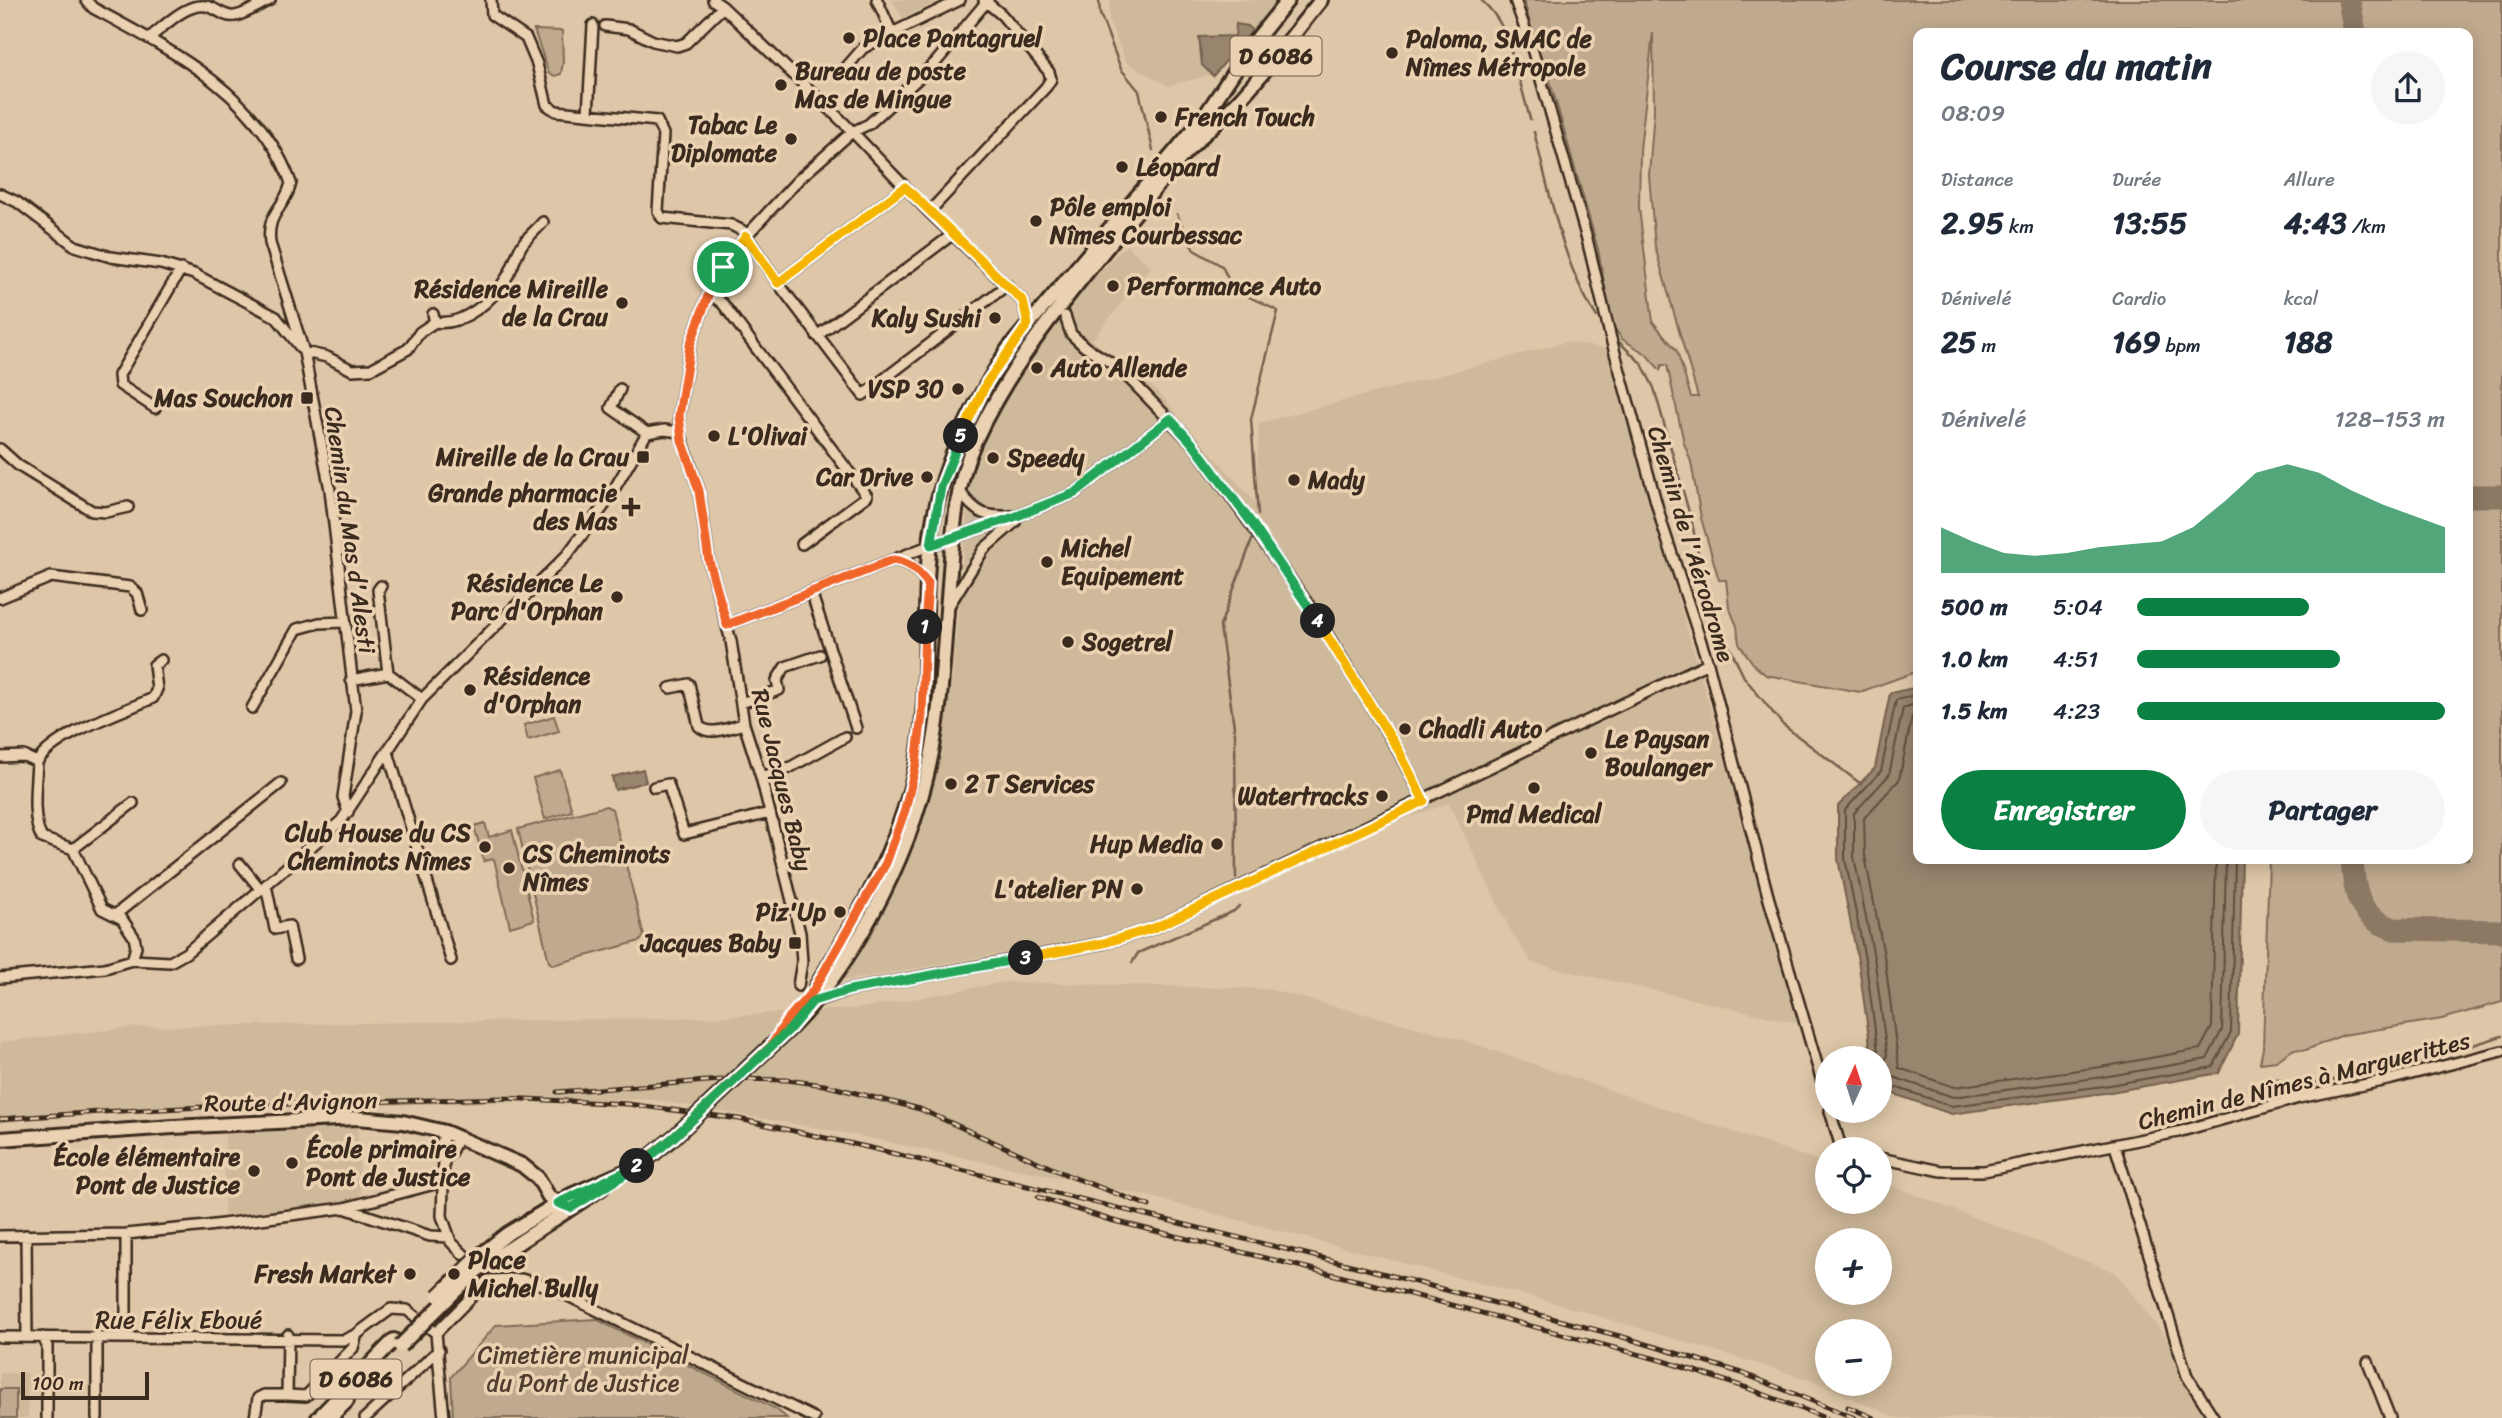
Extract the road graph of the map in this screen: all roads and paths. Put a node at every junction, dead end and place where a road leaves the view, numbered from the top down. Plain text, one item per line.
1 (86, 0) edge
2 (270, 0) edge
3 (491, 0) edge
4 (713, 0) edge
5 (877, 0) edge
6 (960, 0) edge
7 (1288, 0) edge
8 (1321, 0) edge
9 (1515, 0) edge
10 (986, 1) edge
11 (723, 7) junction
12 (593, 25) dead end
13 (605, 26) dead end
14 (892, 33) junction
15 (149, 38) junction
16 (844, 70) dead end
17 (588, 114) junction
18 (852, 132) junction
19 (905, 187) junction
20 (0, 194) edge
21 (929, 212) junction
22 (543, 222) dead end
23 (953, 234) junction
24 (746, 236) junction
25 (181, 269) junction
26 (778, 283) junction
27 (1007, 285) junction
28 (709, 293) junction
29 (1065, 316) dead end
30 (1028, 324) junction
31 (817, 336) junction
32 (304, 352) junction
33 (620, 389) dead end
34 (155, 408) dead end
35 (1170, 419) junction
36 (680, 432) junction
37 (647, 433) junction
38 (0, 449) edge
39 (960, 492) junction
40 (128, 507) dead end
41 (1017, 516) junction
42 (954, 538) junction
43 (802, 544) dead end
44 (931, 545) junction
45 (893, 560) junction
46 (928, 583) junction
47 (380, 586) dead end
48 (811, 592) junction
49 (0, 598) edge
50 (947, 608) junction
51 (142, 610) dead end
52 (345, 622) junction
53 (727, 625) junction
54 (820, 655) dead end
55 (162, 660) dead end
56 (1708, 663) junction
57 (388, 673) junction
58 (352, 680) junction
59 (670, 688) dead end
60 (422, 699) junction
61 (741, 703) junction
62 (252, 708) dead end
63 (744, 724) junction
64 (856, 728) dead end
65 (845, 737) dead end
66 (388, 752) junction
67 (0, 757) edge
68 (37, 762) junction
69 (761, 777) junction
70 (281, 783) dead end
71 (654, 787) dead end
72 (1424, 801) junction
73 (133, 803) dead end
74 (348, 812) junction
75 (770, 813) junction
76 (72, 849) junction
77 (240, 864) dead end
78 (263, 887) junction
79 (115, 915) junction
80 (296, 959) dead end
81 (132, 960) junction
82 (451, 960) dead end
83 (835, 973) junction
84 (0, 978) edge
85 (798, 986) dead end
86 (850, 990) junction
87 (813, 1001) junction
88 (771, 1046) junction
89 (2502, 1051) edge
90 (1815, 1058) edge
91 (444, 1132) junction
92 (458, 1137) junction
93 (0, 1139) edge
94 (2115, 1146) junction
95 (444, 1160) junction
96 (1892, 1161) edge
97 (640, 1165) junction
98 (442, 1182) junction
99 (369, 1202) junction
100 (558, 1203) junction
101 (344, 1208) junction
102 (571, 1208) junction
103 (370, 1215) junction
104 (126, 1234) junction
105 (26, 1235) junction
106 (0, 1236) edge
107 (449, 1237) junction
108 (482, 1261) junction
109 (488, 1280) junction
110 (436, 1333) junction
111 (357, 1334) junction
112 (0, 1336) edge
113 (27, 1336) junction
114 (43, 1336) junction
115 (288, 1337) junction
116 (97, 1338) junction
117 (126, 1338) junction
118 (397, 1343) junction
119 (439, 1350) junction
120 (2368, 1362) dead end
121 (287, 1395) junction
122 (47, 1418) edge
123 (97, 1418) edge
124 (255, 1418) edge
125 (318, 1418) edge
126 (330, 1418) edge
127 (365, 1418) edge
128 (444, 1418) edge
129 (814, 1418) edge
130 (2214, 1418) edge
131 (2390, 1418) edge

1 - 15 street
2 - 15 street
3 - 17 street
4 - 11 street
5 - 14 street
6 - 14 street
7 - 30 main road, D 6086
8 - 39 main road, D 6086
9 - 56 street, Chemin de l'Aérodrome
10 - 18 street
10 - 21 street
11 - 13 street
11 - 18 street
12 - 17 street
14 - 16 street
15 - 32 street
17 - 24 street
18 - 19 street
18 - 24 street
19 - 21 street
19 - 26 street
20 - 25 street, Chemin du Mas d'Alesti
21 - 23 street
22 - 32 street
23 - 27 street
23 - 31 street
24 - 26 street
24 - 28 street
25 - 32 street, Chemin du Mas d'Alesti
25 - 34 street
26 - 31 street
27 - 30 street
27 - 31 street
28 - 36 street
28 - 43 street
29 - 35 street
30 - 44 main road, D 6086
32 - 52 street, Chemin du Mas d'Alesti
33 - 37 street
35 - 41 street
35 - 72 street
36 - 37 street
36 - 53 street, Rue Jacques Baby
37 - 60 street
38 - 40 street
39 - 41 street
39 - 42 main road, D 6086
41 - 42 street
41 - 50 street
42 - 44 street
42 - 50 main road, D 6086
44 - 45 street
44 - 46 main road, D 6086
45 - 46 street
45 - 48 street
46 - 88 main road, D 6086
47 - 57 street
48 - 53 street
48 - 64 street
49 - 51 street
50 - 83 main road, D 6086
52 - 58 street, Chemin du Mas d'Alesti
52 - 62 street
53 - 61 street, Rue Jacques Baby
54 - 61 street
55 - 68 street
56 - 72 street
56 - 90 street, Chemin de l'Aérodrome
57 - 58 street
57 - 60 street
58 - 74 street, Chemin du Mas d'Alesti
59 - 63 street
60 - 66 street
61 - 63 street, Rue Jacques Baby
63 - 69 street, Rue Jacques Baby
65 - 69 street
66 - 74 street
66 - 82 street
67 - 68 street
68 - 76 street
69 - 75 street, Rue Jacques Baby
70 - 79 street
71 - 75 street
72 - 86 street
73 - 76 street
74 - 78 street
75 - 85 street, Rue Jacques Baby
76 - 79 street
77 - 78 street
78 - 80 street
78 - 81 street
79 - 81 street
81 - 84 street
83 - 86 street
83 - 87 main road, D 6086
86 - 87 street
87 - 88 main road, D 6086
88 - 97 main road, D 6086, bridge
89 - 94 street, Chemin de Nîmes à Marguerittes
91 - 92 main road, Route d'Avignon
91 - 93 main road, Route d'Avignon
91 - 95 street
92 - 95 street
92 - 100 main road, Route d'Avignon
94 - 96 street
94 - 130 street
95 - 98 street
97 - 100 main road, D 6086
97 - 102 main road, D 6086
98 - 99 street
98 - 107 street
99 - 101 street
99 - 103 street
100 - 102 main road
100 - 108 main road, D 6086
101 - 103 street
101 - 104 street
102 - 108 main road, D 6086
103 - 107 street
104 - 105 street
104 - 117 street
105 - 106 street
105 - 113 street
107 - 109 street
108 - 118 main road, D 6086, bridge
109 - 110 street
109 - 129 street
110 - 111 street
110 - 119 street
111 - 115 street, Rue Félix Eboué
111 - 121 street
112 - 113 street, Rue Félix Eboué
113 - 114 street, Rue Félix Eboué
114 - 116 street, Rue Félix Eboué
114 - 122 street
115 - 117 street, Rue Félix Eboué
115 - 121 street
116 - 117 street, Rue Félix Eboué
116 - 123 street
118 - 125 main road, D 6086
118 - 126 main road, D 6086
119 - 127 street
119 - 128 street
120 - 131 street
121 - 124 street

